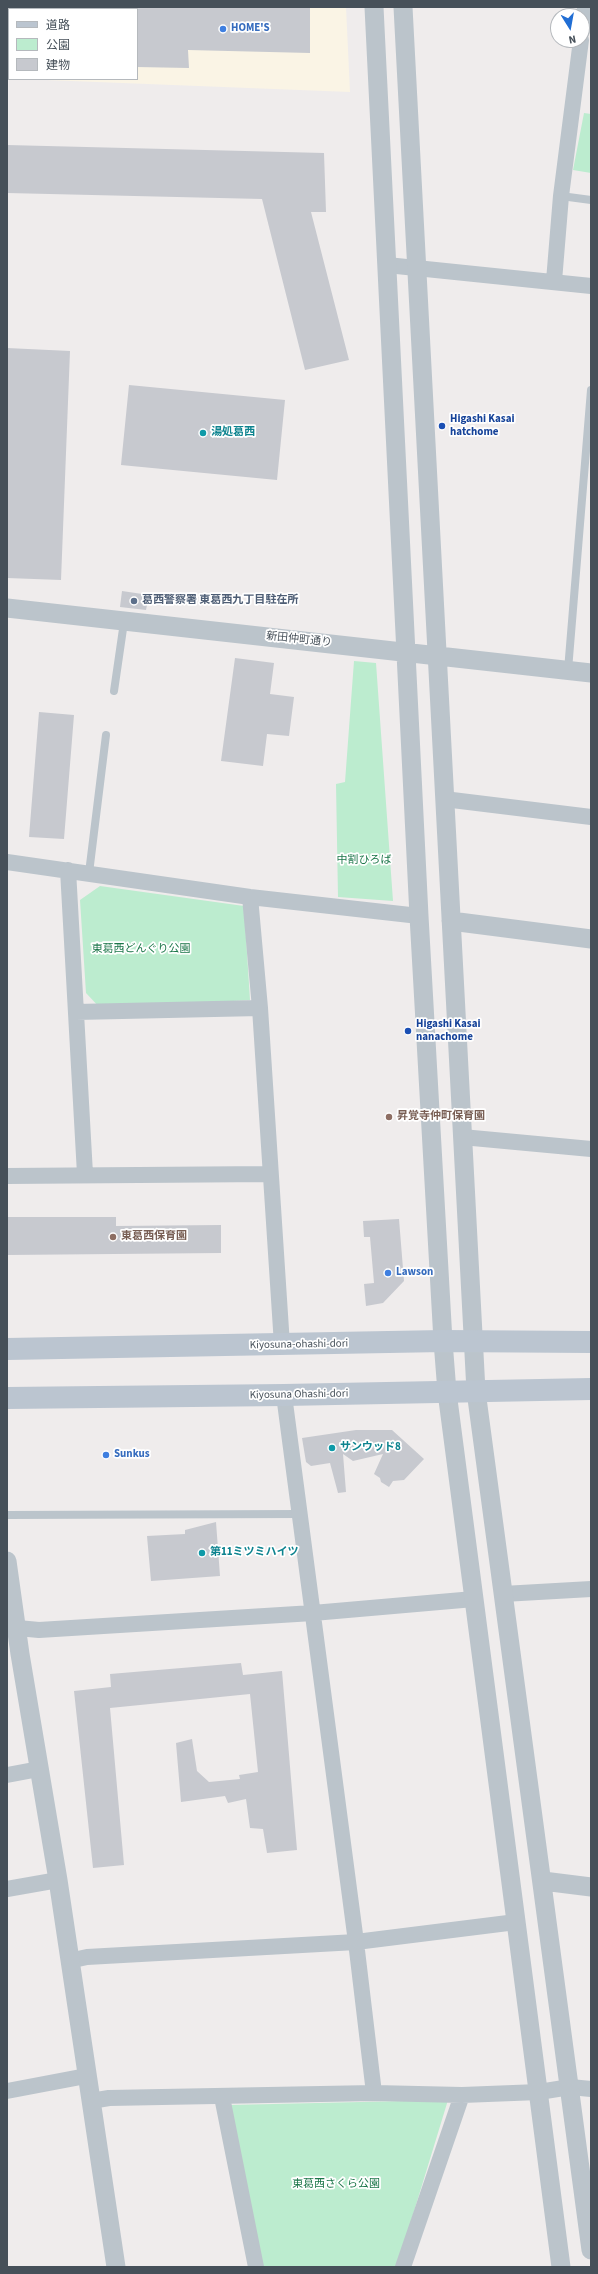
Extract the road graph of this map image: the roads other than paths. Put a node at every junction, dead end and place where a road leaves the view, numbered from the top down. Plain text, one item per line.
1 (374, 7) edge
2 (403, 7) edge
3 (580, 48) edge
4 (561, 196) junction
5 (591, 200) edge
6 (387, 265) junction
7 (416, 268) junction
8 (554, 281) junction
9 (591, 286) edge
10 (591, 390) edge
11 (590, 411) edge
12 (7, 608) edge
13 (124, 622) junction
14 (406, 651) junction
15 (437, 655) junction
16 (568, 671) junction
17 (591, 673) edge
18 (114, 691) dead end
19 (106, 735) dead end
20 (444, 799) junction
21 (591, 817) edge
22 (7, 862) edge
23 (68, 870) junction
24 (89, 873) junction
25 (250, 897) junction
26 (419, 916) junction
27 (451, 921) junction
28 (591, 938) edge
29 (260, 1008) junction
30 (76, 1012) junction
31 (462, 1137) junction
32 (591, 1149) edge
33 (85, 1174) junction
34 (270, 1174) junction
35 (7, 1176) edge
36 (443, 1341) junction
37 (473, 1341) junction
38 (591, 1342) edge
39 (282, 1345) junction
40 (7, 1349) edge
41 (591, 1389) edge
42 (476, 1391) junction
43 (447, 1392) junction
44 (284, 1395) junction
45 (7, 1398) edge
46 (299, 1514) junction
47 (7, 1515) edge
48 (7, 1562) edge
49 (591, 1589) edge
50 (503, 1594) junction
51 (474, 1599) junction
52 (313, 1613) junction
53 (12, 1627) edge
54 (39, 1769) junction
55 (7, 1775) edge
56 (58, 1880) junction
57 (543, 1881) junction
58 (591, 1887) edge
59 (7, 1889) edge
60 (516, 1922) junction
61 (356, 1942) junction
62 (69, 1961) junction
63 (86, 2076) junction
64 (570, 2087) junction
65 (591, 2089) edge
66 (7, 2091) edge
67 (539, 2092) junction
68 (374, 2093) junction
69 (462, 2095) junction
70 (222, 2097) junction
71 (91, 2101) junction
72 (591, 2250) edge
73 (116, 2267) edge
74 (256, 2267) edge
75 (403, 2267) edge
76 (561, 2267) edge

1 - 6 street
2 - 7 street
3 - 4 street
4 - 5 lane
4 - 8 street
6 - 7 street
6 - 14 street
7 - 8 street
7 - 15 street
8 - 9 street
10 - 11 lane
11 - 16 lane
12 - 13 street, 新田仲町通り
13 - 14 street, 新田仲町通り
13 - 18 lane
14 - 15 street, 新田仲町通り
14 - 26 street
15 - 16 street, 新田仲町通り
15 - 20 street
16 - 17 street, 新田仲町通り
19 - 24 lane
20 - 21 street
20 - 27 street
22 - 23 street
23 - 24 street
23 - 30 street
24 - 25 street
25 - 26 street
25 - 29 street
26 - 36 street
27 - 28 street
27 - 31 street
29 - 30 street
29 - 34 street
30 - 33 street
31 - 32 street
31 - 37 street
33 - 34 street
33 - 35 street
34 - 39 street
36 - 37 main road, Kiyosuna-ohashi-dori
36 - 39 main road, Kiyosuna-ohashi-dori
36 - 43 street
37 - 38 main road, Kiyosuna-ohashi-dori
37 - 42 street
39 - 40 main road, Kiyosuna-ohashi-dori
41 - 42 main road, Kiyosuna Ohashi-dori
42 - 43 main road, Kiyosuna Ohashi-dori
42 - 50 street
43 - 44 main road, Kiyosuna Ohashi-dori
43 - 51 street
44 - 45 main road, Kiyosuna Ohashi-dori
44 - 46 street
46 - 47 lane
46 - 52 street
48 - 53 street
49 - 50 street
50 - 57 street
51 - 52 street
51 - 60 street
52 - 53 street
52 - 61 street
53 - 54 street
54 - 55 street
54 - 56 street
56 - 59 street
56 - 62 street
57 - 58 street
57 - 64 street
60 - 61 street
60 - 67 street
61 - 62 street
61 - 68 street
62 - 63 street
63 - 66 street
63 - 71 street
64 - 65 street
64 - 67 street
64 - 72 street
67 - 69 street
67 - 76 street
68 - 69 street
68 - 70 street
69 - 75 street
70 - 71 street
70 - 74 street
71 - 73 street

